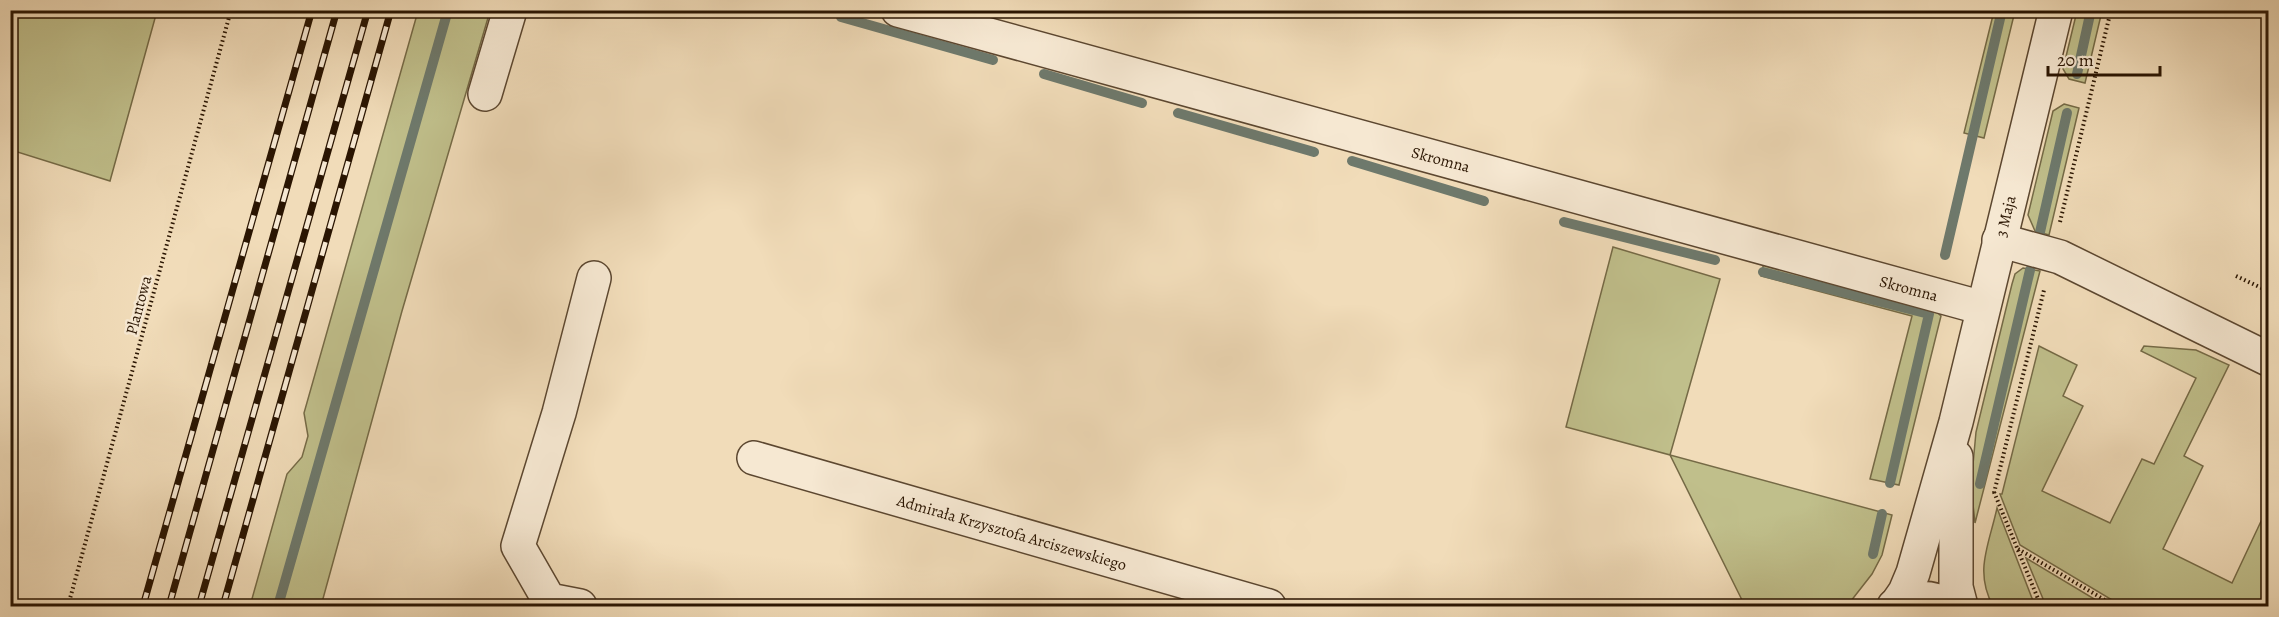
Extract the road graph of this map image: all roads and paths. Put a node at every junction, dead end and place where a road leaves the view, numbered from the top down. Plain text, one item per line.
1 (231, 10) edge
2 (510, 10) edge
3 (898, 10) edge
4 (2055, 10) edge
5 (485, 94) dead end
6 (2000, 240) junction
7 (2236, 276) dead end
8 (594, 278) dead end
9 (2268, 291) edge
10 (1983, 308) junction
11 (2268, 359) edge
12 (1956, 422) junction
13 (754, 458) dead end
14 (1994, 491) dead end
15 (2018, 549) junction
16 (68, 606) edge
17 (580, 606) edge
18 (1269, 606) edge
19 (1895, 606) edge
20 (1951, 606) edge
21 (1960, 606) edge
22 (2041, 606) edge
23 (2115, 606) edge

1 - 16 path, Plantowa
2 - 5 street
3 - 10 street, Skromna
4 - 6 street, 3 Maja
6 - 10 street, 3 Maja
6 - 11 street
7 - 9 path
8 - 17 street
10 - 12 street, 3 Maja
12 - 19 street, 3 Maja
12 - 21 street, 3 Maja
13 - 18 street, Admirała Krzysztofa Arciszewskiego
14 - 15 path
15 - 22 path
15 - 23 path
19 - 20 street, 3 Maja

